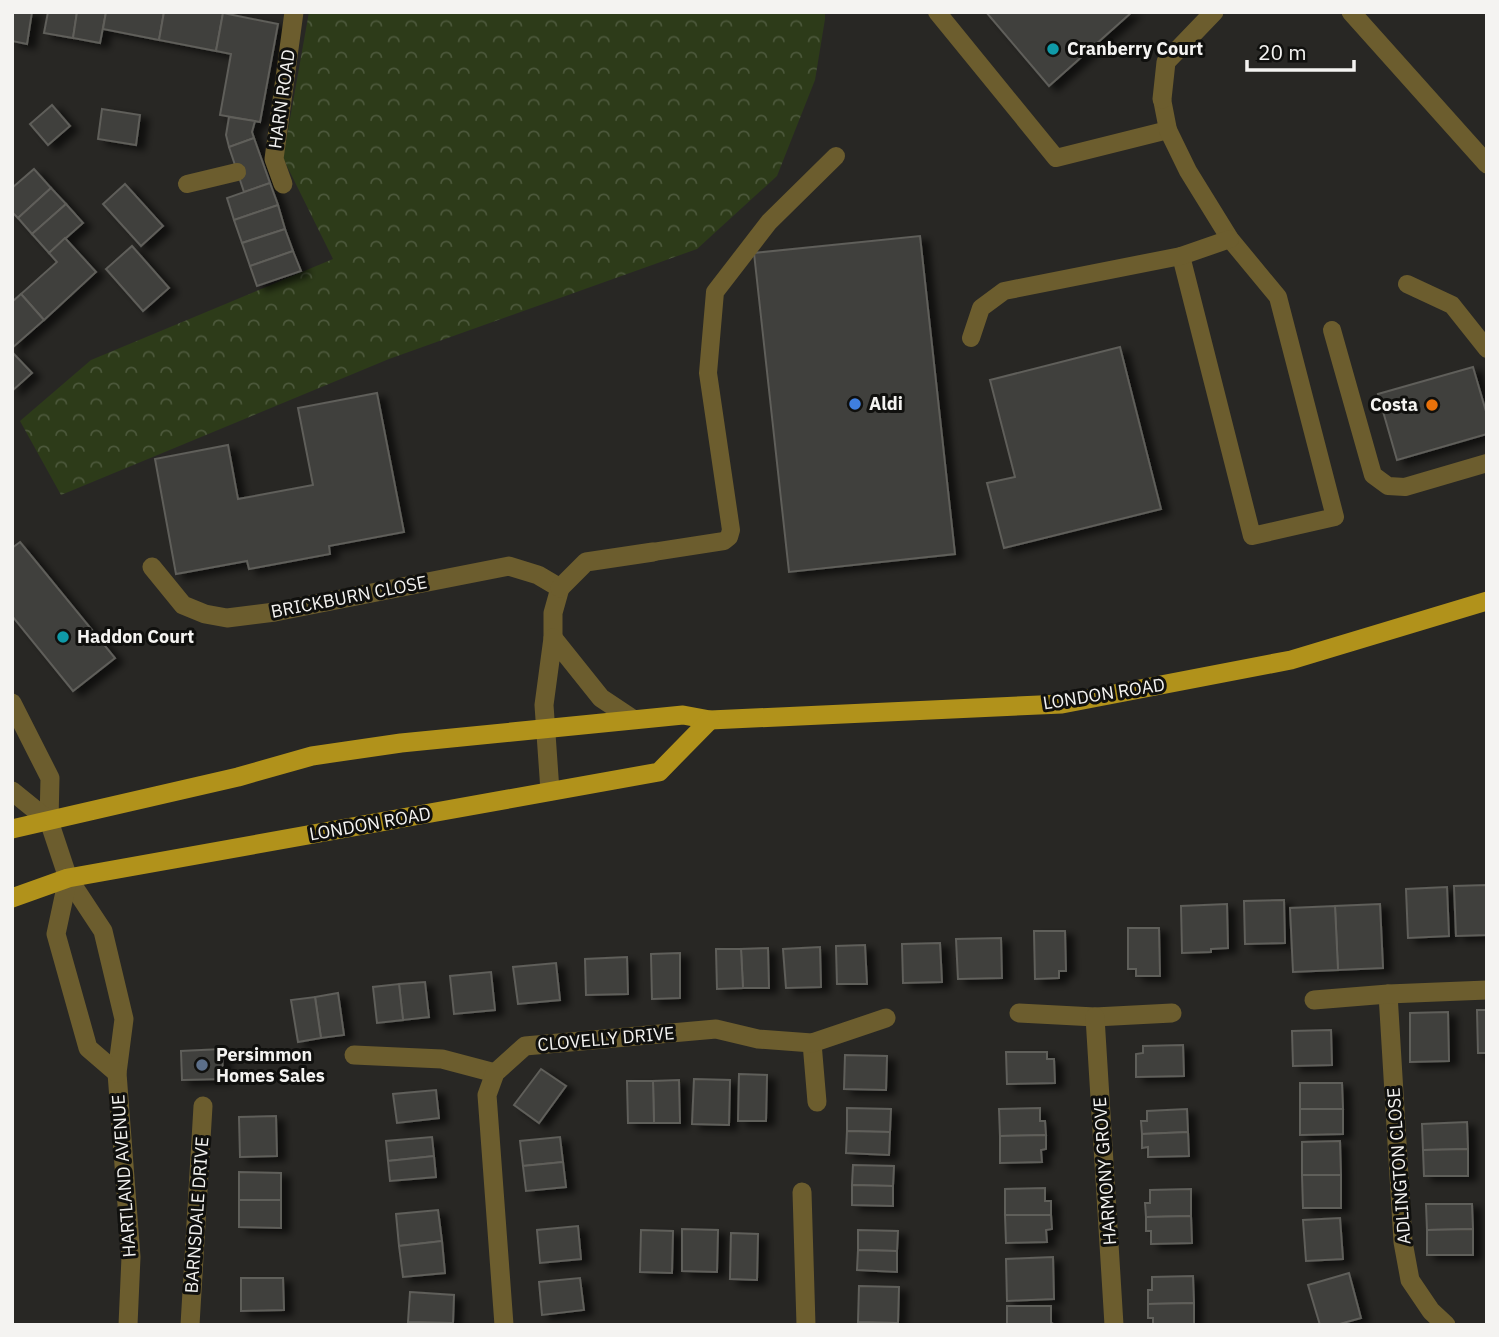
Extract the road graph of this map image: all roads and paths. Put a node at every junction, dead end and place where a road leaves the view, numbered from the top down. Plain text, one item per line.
1 (295, 12) edge
2 (937, 12) edge
3 (1214, 12) edge
4 (1351, 12) edge
5 (1161, 99) joint
6 (1168, 130) junction
7 (836, 156) dead end
8 (1487, 164) edge
9 (237, 172) dead end
10 (187, 184) dead end
11 (283, 184) dead end
12 (1230, 239) junction
13 (1181, 256) junction
14 (1407, 284) dead end
15 (1332, 330) dead end
16 (971, 338) dead end
17 (1487, 349) edge
18 (1487, 463) edge
19 (653, 552) joint
20 (152, 566) dead end
21 (560, 588) junction
22 (1487, 601) edge
23 (553, 638) junction
24 (12, 703) edge
25 (631, 718) junction
26 (710, 720) junction
27 (545, 730) junction
28 (12, 791) edge
29 (550, 791) junction
30 (49, 821) junction
31 (12, 829) edge
32 (68, 878) junction
33 (12, 898) edge
34 (1487, 990) edge
35 (1388, 994) junction
36 (1314, 1000) dead end
37 (1020, 1013) dead end
38 (1172, 1013) dead end
39 (1096, 1017) junction
40 (886, 1018) dead end
41 (812, 1043) junction
42 (354, 1055) dead end
43 (117, 1073) junction
44 (495, 1073) junction
45 (817, 1102) dead end
46 (203, 1106) dead end
47 (802, 1192) dead end
48 (128, 1325) edge
49 (190, 1325) edge
50 (505, 1325) edge
51 (806, 1325) edge
52 (1114, 1325) edge
53 (1446, 1325) edge

1 - 11 street, HARN ROAD
2 - 6 lane
3 - 5 street
4 - 8 street
5 - 6 lane
6 - 12 lane
7 - 19 lane
9 - 10 lane
12 - 13 lane
12 - 13 lane
13 - 16 lane
14 - 17 lane
15 - 18 lane
19 - 21 street
20 - 21 street, BRICKBURN CLOSE
21 - 23 street
22 - 26 main road, LONDON ROAD
23 - 25 street
23 - 27 street
24 - 30 street
25 - 26 main road, LONDON ROAD
25 - 27 main road, LONDON ROAD
26 - 29 main road, LONDON ROAD
27 - 29 street
27 - 30 main road, LONDON ROAD
28 - 30 street
29 - 32 main road, LONDON ROAD
30 - 31 main road, LONDON ROAD
30 - 32 street
32 - 33 main road, LONDON ROAD
32 - 43 street
32 - 43 street, HARTLAND AVENUE
34 - 35 street
35 - 36 street
35 - 53 street, ADLINGTON CLOSE
37 - 39 street
38 - 39 street
39 - 52 street, HARMONY GROVE
40 - 41 street, CLOVELLY DRIVE
41 - 44 street, CLOVELLY DRIVE
41 - 45 street
42 - 44 street
43 - 48 street, HARTLAND AVENUE
44 - 50 street
46 - 49 street, BARNSDALE DRIVE
47 - 51 street

